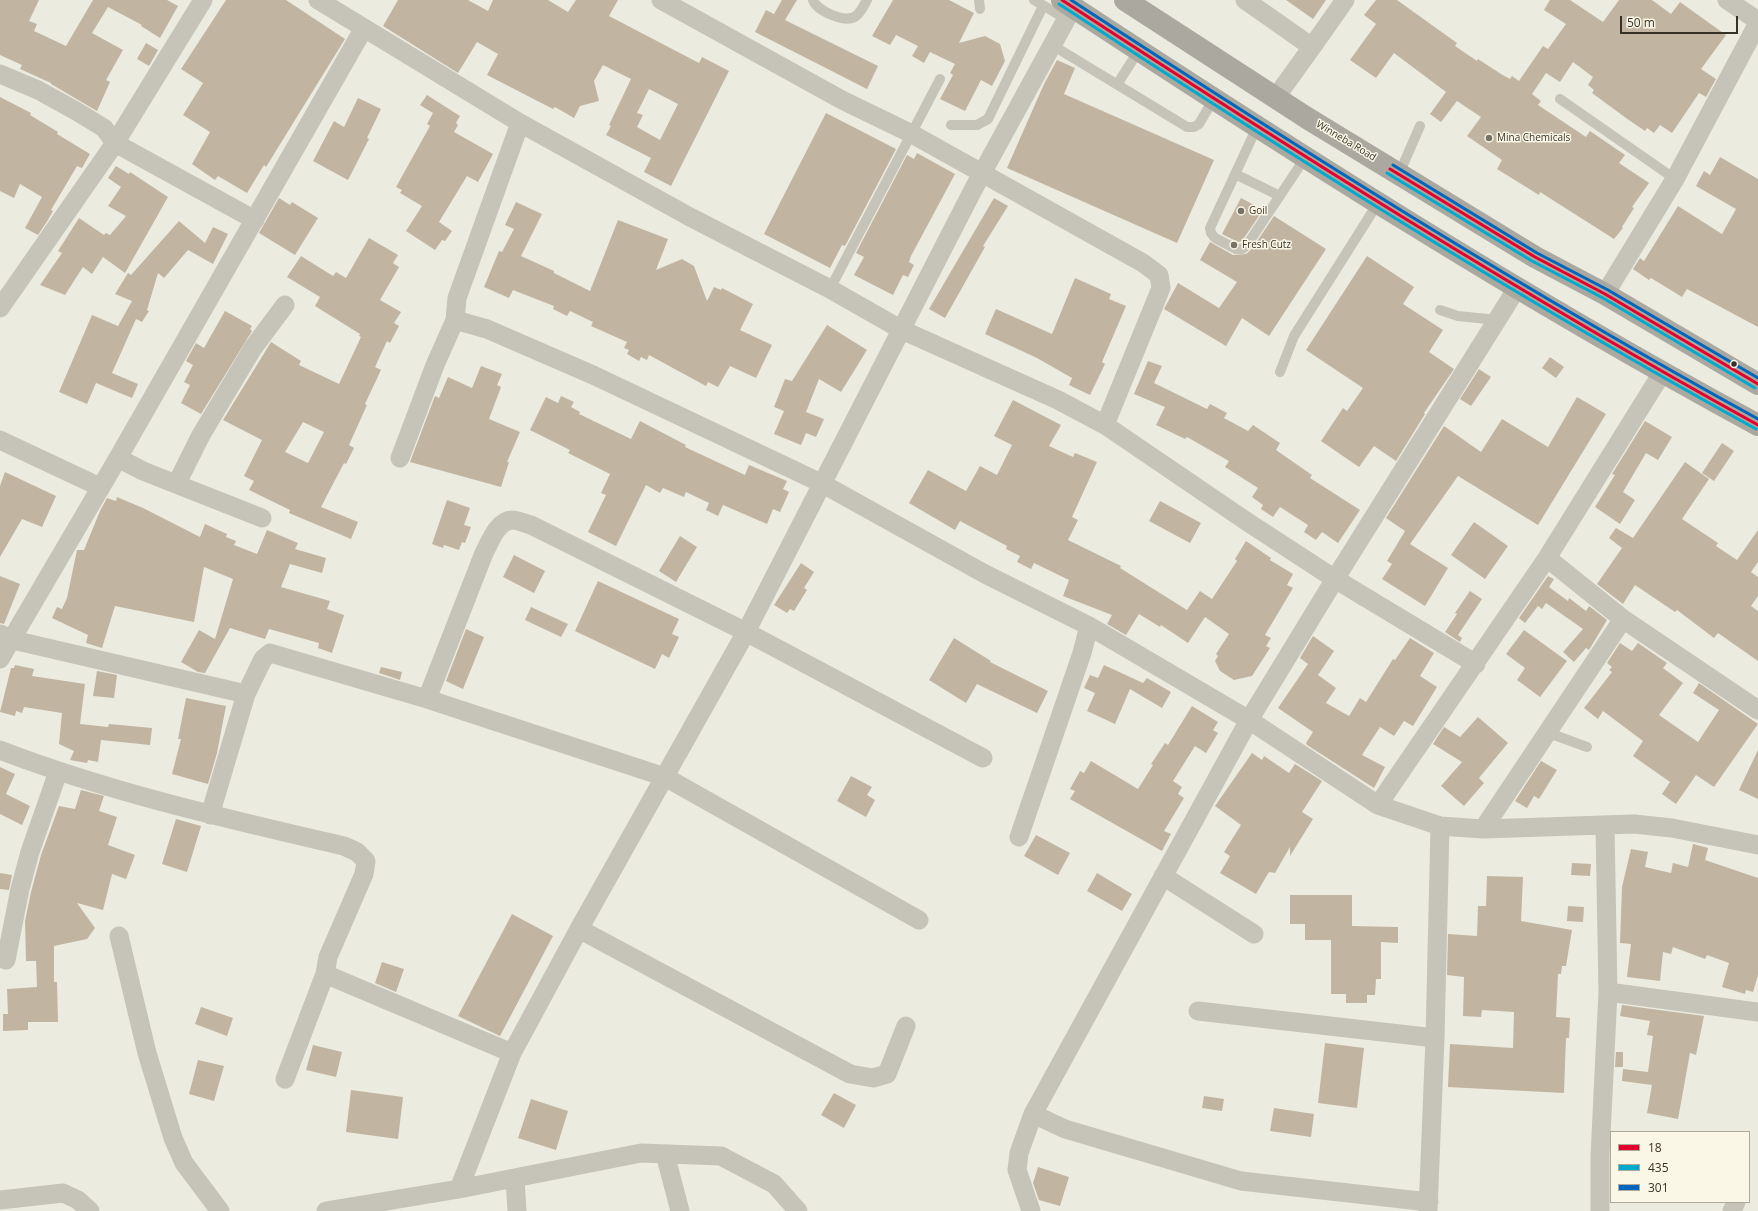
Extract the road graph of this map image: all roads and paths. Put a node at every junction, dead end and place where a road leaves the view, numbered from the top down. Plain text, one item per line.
1 (203, 0) edge
2 (318, 0) edge
3 (660, 0) edge
4 (813, 0) edge
5 (867, 0) edge
6 (1034, 0) edge
7 (1245, 0) edge
8 (1345, 0) edge
9 (1727, 0) edge
10 (1137, 3) edge
11 (1061, 8) edge
12 (1758, 22) edge
13 (364, 28) junction
14 (1052, 45) junction
15 (1312, 47) junction
16 (1139, 50) junction
17 (0, 74) edge
18 (940, 79) dead end
19 (1118, 83) junction
20 (1276, 97) junction
21 (1213, 100) junction
22 (1560, 100) dead end
23 (988, 119) junction
24 (520, 122) junction
25 (951, 125) dead end
26 (1420, 126) dead end
27 (1257, 127) junction
28 (1006, 130) junction
29 (912, 134) junction
30 (114, 143) junction
31 (1305, 158) junction
32 (1235, 174) junction
33 (1399, 174) junction
34 (983, 175) junction
35 (1675, 179) junction
36 (1280, 196) junction
37 (1378, 203) junction
38 (255, 220) junction
39 (1517, 288) junction
40 (830, 289) junction
41 (1605, 294) junction
42 (285, 305) dead end
43 (0, 308) edge
44 (1440, 310) dead end
45 (455, 320) junction
46 (1497, 320) junction
47 (902, 330) junction
48 (1280, 372) dead end
49 (1662, 373) junction
50 (1758, 384) edge
51 (1105, 425) junction
52 (1758, 425) edge
53 (0, 440) edge
54 (118, 458) junction
55 (400, 458) dead end
56 (177, 483) junction
57 (821, 483) junction
58 (100, 487) junction
59 (262, 518) dead end
60 (1547, 558) junction
61 (1335, 579) junction
62 (1623, 619) junction
63 (1089, 626) junction
64 (746, 632) junction
65 (6, 637) edge
66 (0, 659) edge
67 (1476, 664) junction
68 (246, 694) junction
69 (427, 699) junction
70 (1758, 710) edge
71 (1249, 720) junction
72 (1546, 732) junction
73 (1587, 746) dead end
74 (0, 750) edge
75 (983, 758) dead end
76 (58, 772) junction
77 (665, 777) junction
78 (1378, 805) junction
79 (210, 815) junction
80 (1440, 826) junction
81 (1605, 826) junction
82 (1482, 829) junction
83 (1019, 837) dead end
84 (1758, 845) edge
85 (1164, 876) junction
86 (919, 920) dead end
87 (579, 929) junction
88 (1254, 934) dead end
89 (119, 936) dead end
90 (6, 960) dead end
91 (325, 974) junction
92 (1608, 992) junction
93 (1198, 1011) dead end
94 (1758, 1012) edge
95 (906, 1026) dead end
96 (1435, 1038) junction
97 (512, 1053) junction
98 (285, 1079) dead end
99 (1033, 1114) junction
100 (664, 1154) junction
101 (515, 1178) junction
102 (459, 1189) junction
103 (0, 1200) edge
104 (1428, 1207) edge
105 (362, 1208) edge
106 (90, 1211) edge
107 (220, 1211) edge
108 (326, 1211) edge
109 (517, 1211) edge
110 (680, 1211) edge
111 (798, 1211) edge
112 (1031, 1211) edge
113 (1600, 1211) edge

1 - 30 street
2 - 13 street
3 - 29 street
4 - 5 lane
6 - 11 lane
7 - 15 street
8 - 15 street
9 - 12 street
10 - 20 highway, Winneba Road
11 - 14 street
11 - 16 highway
11 - 23 lane
12 - 35 street
13 - 24 street
13 - 38 street
14 - 19 lane
14 - 28 street
15 - 20 street
16 - 19 lane
16 - 21 highway
17 - 30 street
18 - 29 lane
19 - 21 lane
20 - 33 highway, Winneba Road
21 - 27 highway
22 - 35 lane
23 - 25 lane
23 - 28 lane
24 - 40 street
24 - 45 street
26 - 33 lane
27 - 31 highway
27 - 32 lane
28 - 34 street
29 - 34 street
29 - 40 lane
30 - 38 street
30 - 43 street
31 - 36 lane
31 - 37 highway
32 - 36 lane
32 - 36 lane
33 - 41 highway, Winneba Road
34 - 47 street
34 - 51 street
35 - 41 street
37 - 39 highway
37 - 48 lane
38 - 54 street
39 - 46 street
39 - 49 highway
40 - 47 street
41 - 50 highway, Winneba Road
42 - 56 street
44 - 46 lane
45 - 55 street
45 - 57 street
46 - 61 street
47 - 51 street
47 - 57 street
49 - 52 highway
49 - 60 street
51 - 61 street
53 - 58 street
54 - 56 street
54 - 58 street
56 - 59 street
57 - 63 street
57 - 64 street
58 - 65 street
60 - 62 street
60 - 67 street
61 - 67 street
61 - 71 street
62 - 70 street
62 - 72 street
63 - 71 street
63 - 83 street
64 - 69 street
64 - 75 street
64 - 77 street
65 - 66 street
65 - 68 street
67 - 78 street
68 - 69 street
68 - 79 street
69 - 77 street
71 - 78 street
71 - 85 street
72 - 73 lane
72 - 82 street
74 - 76 street
76 - 79 street
76 - 90 street
77 - 86 street
77 - 87 street
78 - 80 street
79 - 91 street
80 - 82 street
80 - 96 street
81 - 82 street
81 - 84 street
81 - 92 street
85 - 88 street
85 - 99 street
87 - 95 street
87 - 97 street
89 - 107 street
91 - 97 street
91 - 98 street
92 - 94 street
92 - 113 street
93 - 96 street
96 - 104 street
97 - 102 street
99 - 104 street
99 - 112 street
100 - 101 street
100 - 110 street
100 - 111 street
101 - 102 street
101 - 109 street
102 - 105 street
103 - 106 street
105 - 108 street

